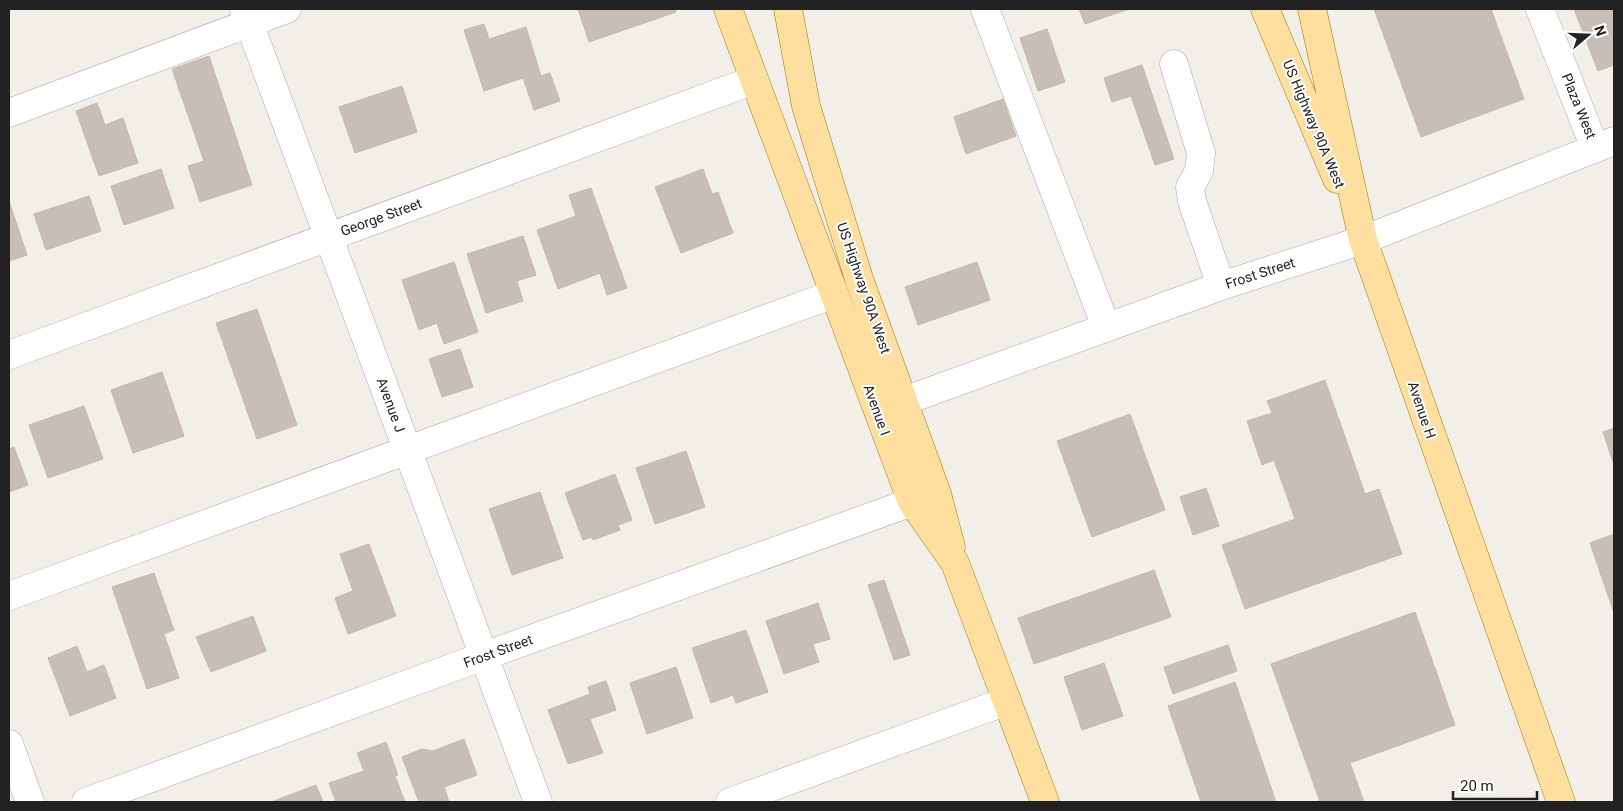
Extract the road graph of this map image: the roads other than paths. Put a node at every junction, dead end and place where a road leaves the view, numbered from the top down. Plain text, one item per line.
1 (287, 9) edge
2 (728, 9) edge
3 (788, 9) edge
4 (985, 9) edge
5 (1265, 9) edge
6 (1312, 9) edge
7 (1540, 9) edge
8 (246, 16) edge
9 (1174, 64) dead end
10 (754, 80) junction
11 (9, 113) edge
12 (1605, 145) edge
13 (328, 237) junction
14 (1363, 240) junction
15 (1221, 286) junction
16 (834, 294) junction
17 (1106, 327) junction
18 (9, 355) edge
19 (904, 401) junction
20 (408, 450) junction
21 (912, 502) junction
22 (955, 563) junction
23 (9, 596) edge
24 (484, 656) junction
25 (1007, 701) junction
26 (9, 744) edge
27 (30, 802) edge
28 (86, 802) edge
29 (538, 802) edge
30 (730, 802) edge
31 (1045, 802) edge
32 (1561, 802) edge

1 - 8 street
2 - 10 main road, Avenue I
3 - 19 main road, US Highway 90A West
4 - 17 street
5 - 14 main road, US Highway 90A West
6 - 14 main road, Avenue H
7 - 12 street, Plaza West
8 - 11 street
8 - 13 street, Avenue J
9 - 15 street
10 - 13 street, George Street
10 - 16 main road, Avenue I
12 - 14 street, Frost Street
13 - 18 street, George Street
13 - 20 street, Avenue J
14 - 15 street, Frost Street
14 - 32 main road, Avenue H
15 - 17 street, Frost Street
16 - 20 street
16 - 21 main road, Avenue I
17 - 19 street, Frost Street
19 - 22 main road, US Highway 90A West
20 - 23 street
20 - 24 street, Avenue J
21 - 22 main road, Avenue I
21 - 24 street, Frost Street
22 - 25 main road, Avenue I
24 - 28 street, Frost Street
24 - 29 street, Avenue J
25 - 30 street
25 - 31 main road, Avenue I
26 - 27 street

